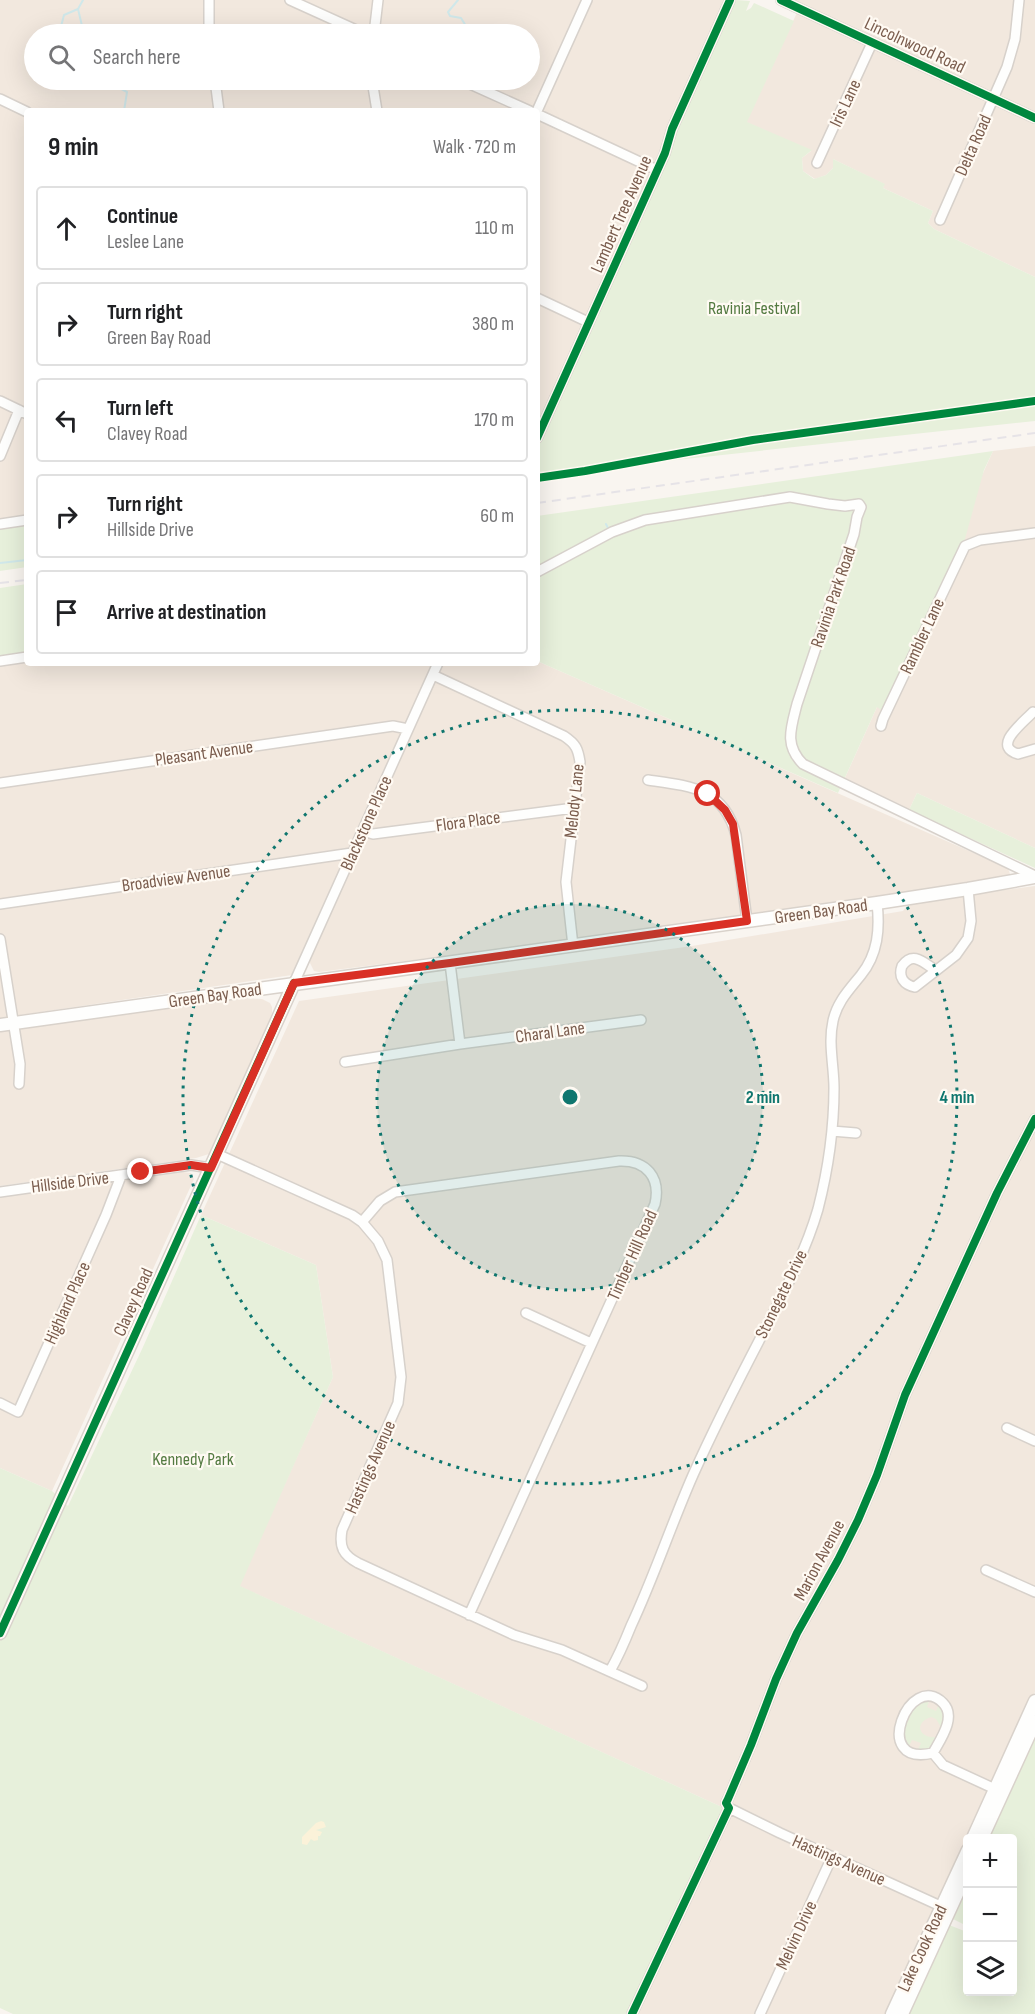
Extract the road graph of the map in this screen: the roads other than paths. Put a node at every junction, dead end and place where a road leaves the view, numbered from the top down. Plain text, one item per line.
1 (209, 0) edge
2 (290, 0) edge
3 (378, 0) edge
4 (587, 0) edge
5 (730, 0) edge
6 (781, 0) edge
7 (1019, 0) edge
8 (209, 24) edge
9 (343, 24) edge
10 (375, 24) edge
11 (872, 43) junction
12 (216, 90) edge
13 (373, 90) edge
14 (483, 90) edge
15 (0, 99) edge
16 (993, 99) junction
17 (219, 108) edge
18 (376, 108) edge
19 (523, 108) edge
20 (539, 108) edge
21 (24, 111) edge
22 (540, 114) edge
23 (1035, 118) edge
24 (817, 163) dead end
25 (657, 170) junction
26 (940, 220) dead end
27 (540, 299) edge
28 (588, 322) junction
29 (0, 401) edge
30 (23, 412) edge
31 (540, 431) edge
32 (0, 456) edge
33 (24, 520) edge
34 (0, 524) edge
35 (1035, 533) edge
36 (540, 570) edge
37 (24, 657) edge
38 (0, 661) edge
39 (437, 666) edge
40 (433, 675) junction
41 (1034, 713) edge
42 (881, 726) dead end
43 (408, 729) junction
44 (1035, 748) edge
45 (648, 780) dead end
46 (0, 783) edge
47 (574, 808) junction
48 (362, 831) junction
49 (352, 853) junction
50 (1035, 876) edge
51 (968, 889) junction
52 (877, 903) junction
53 (0, 904) edge
54 (747, 921) junction
55 (0, 939) edge
56 (573, 946) junction
57 (450, 963) junction
58 (935, 970) dead end
59 (294, 983) junction
60 (641, 1020) dead end
61 (6, 1025) edge
62 (459, 1044) junction
63 (345, 1062) dead end
64 (19, 1084) dead end
65 (1035, 1119) edge
66 (832, 1131) junction
67 (856, 1133) dead end
68 (217, 1154) junction
69 (211, 1168) junction
70 (121, 1176) junction
71 (0, 1192) edge
72 (362, 1222) junction
73 (526, 1313) dead end
74 (591, 1343) junction
75 (0, 1403) edge
76 (1007, 1428) dead end
77 (1035, 1441) edge
78 (986, 1570) dead end
79 (1035, 1592) edge
80 (469, 1615) junction
81 (0, 1633) edge
82 (610, 1671) junction
83 (642, 1686) dead end
84 (1035, 1701) edge
85 (1035, 1722) edge
86 (933, 1754) junction
87 (995, 1789) junction
88 (729, 1808) junction
89 (975, 1834) edge
90 (984, 1834) edge
91 (832, 1857) junction
92 (963, 1863) edge
93 (963, 1879) edge
94 (946, 1908) junction
95 (632, 2014) edge
96 (760, 2014) edge
97 (892, 2014) edge
98 (902, 2014) edge

1 - 8 street
2 - 9 street
3 - 10 street
4 - 20 street
5 - 25 street, Lambert Tree Avenue
6 - 11 street, Lincolnwood Road
7 - 16 street, Delta Road
11 - 16 street, Lincolnwood Road
11 - 24 street, Iris Lane
12 - 17 street
13 - 18 street
14 - 19 street
15 - 21 street
16 - 23 street, Lincolnwood Road
16 - 26 street, Delta Road
22 - 25 street
25 - 28 street, Lambert Tree Avenue
27 - 28 street
28 - 31 street, Lambert Tree Avenue
29 - 30 street
30 - 32 street
33 - 34 street
35 - 42 street, Rambler Lane
36 - 50 street, Ravinia Park Road
37 - 38 street
39 - 40 street, Blackstone Place
40 - 43 street, Blackstone Place
40 - 47 street, Melody Lane
41 - 44 street
43 - 46 street, Pleasant Avenue
43 - 48 street, Blackstone Place
45 - 54 street
47 - 48 street, Flora Place
47 - 56 street, Melody Lane
48 - 49 street, Blackstone Place
49 - 53 street, Broadview Avenue
49 - 59 street, Blackstone Place
50 - 51 main road, Green Bay Road
51 - 52 main road, Green Bay Road
51 - 58 street
52 - 54 main road, Green Bay Road
52 - 66 street, Stonegate Drive
54 - 56 main road, Green Bay Road
55 - 61 street
56 - 57 main road, Green Bay Road
57 - 59 main road, Green Bay Road
57 - 62 street
59 - 61 main road, Green Bay Road
59 - 68 main road, Clavey Road
60 - 62 street, Charal Lane
61 - 64 street
62 - 63 street, Charal Lane
65 - 88 street, Marion Avenue
66 - 67 street
66 - 82 street, Stonegate Drive
68 - 69 main road, Clavey Road
68 - 72 street, Hastings Avenue
69 - 70 street, Hillside Drive
69 - 81 main road, Clavey Road
70 - 71 street, Hillside Drive
70 - 75 street, Highland Place
72 - 74 street, Timber Hill Road
72 - 80 street, Hastings Avenue
73 - 74 street
74 - 80 street, Timber Hill Road
76 - 77 street
78 - 79 street
80 - 82 street, Hastings Avenue
82 - 83 street, Hastings Avenue
84 - 87 main road
85 - 90 main road
86 - 86 street
86 - 87 street
87 - 89 main road
88 - 91 street, Hastings Avenue
88 - 95 street, Marion Avenue
91 - 94 street, Hastings Avenue
91 - 96 street, Melvin Drive
92 - 94 main road, Lake Cook Road
93 - 94 main road, Lake Cook Road
94 - 97 main road, Lake Cook Road
94 - 98 main road, Lake Cook Road

